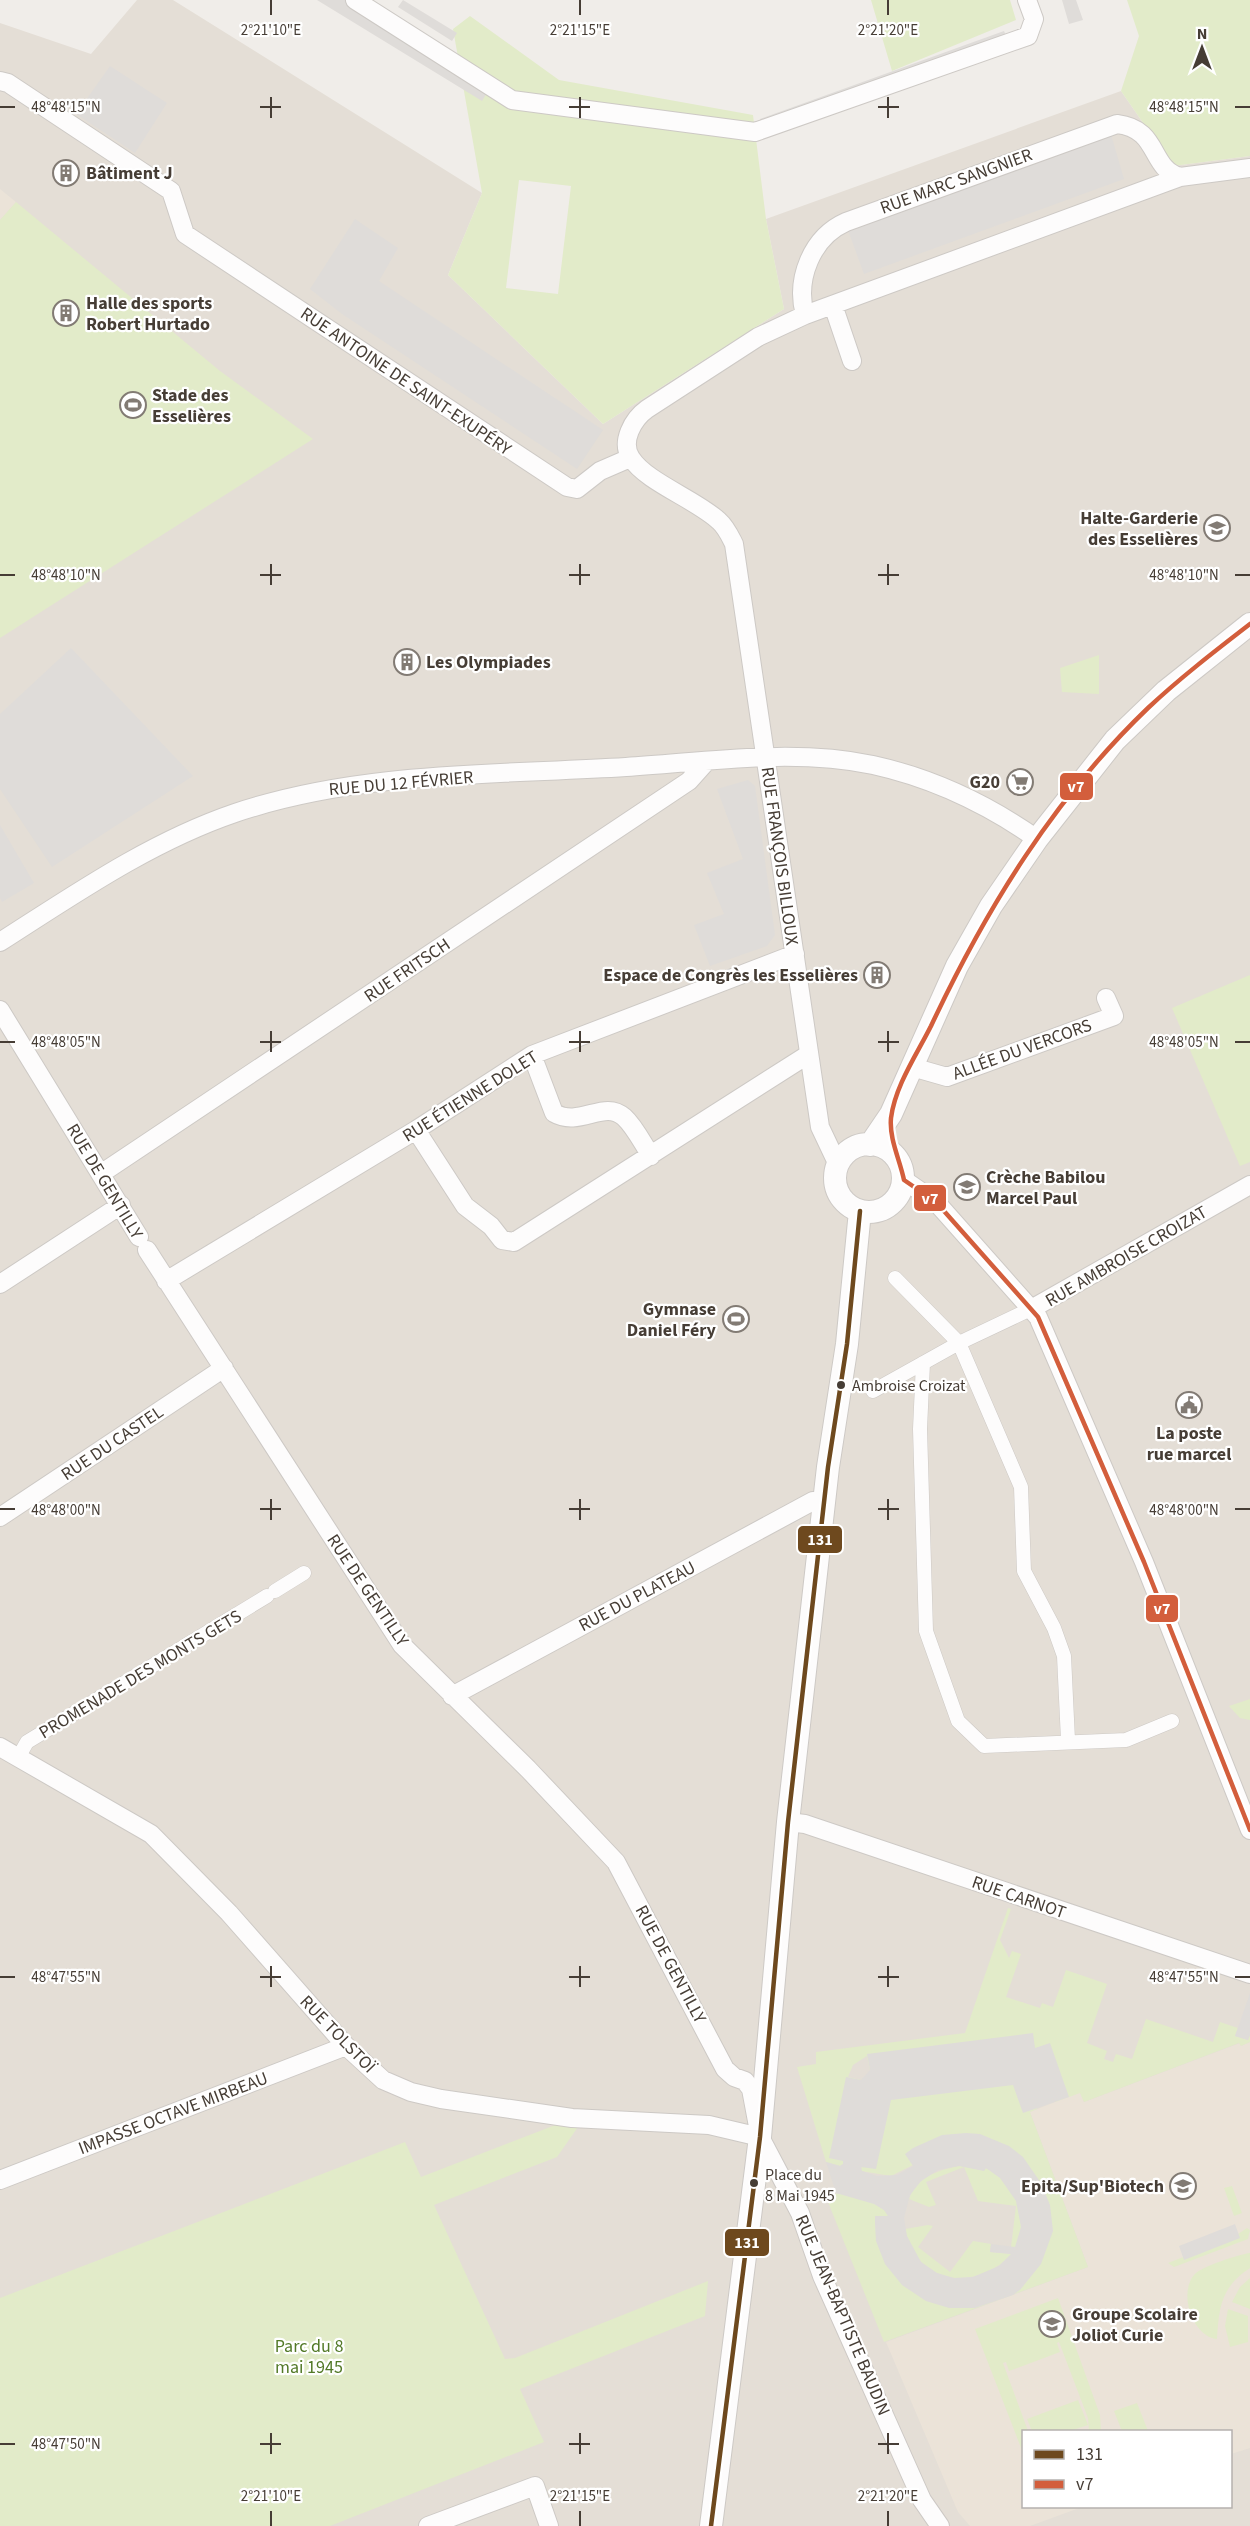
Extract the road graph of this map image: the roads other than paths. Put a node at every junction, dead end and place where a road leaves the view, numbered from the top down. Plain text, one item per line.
1 (355, 0) edge
2 (1027, 0) edge
3 (0, 81) edge
4 (1250, 168) edge
5 (1180, 177) junction
6 (834, 305) junction
7 (805, 315) junction
8 (852, 361) dead end
9 (630, 458) junction
10 (1250, 624) edge
11 (766, 758) junction
12 (706, 762) junction
13 (1037, 839) junction
14 (0, 942) edge
15 (795, 954) junction
16 (1106, 998) dead end
17 (0, 1010) edge
18 (809, 1054) junction
19 (532, 1055) junction
20 (912, 1067) junction
21 (891, 1114) junction
22 (416, 1130) junction
23 (870, 1144) junction
24 (651, 1156) junction
25 (896, 1156) junction
26 (838, 1165) junction
27 (102, 1173) junction
28 (904, 1179) junction
29 (1250, 1185) edge
30 (121, 1205) junction
31 (860, 1211) junction
32 (895, 1278) dead end
33 (166, 1281) junction
34 (0, 1284) edge
35 (1033, 1308) junction
36 (959, 1343) junction
37 (923, 1363) junction
38 (224, 1368) junction
39 (873, 1391) dead end
40 (824, 1502) junction
41 (0, 1518) edge
42 (304, 1573) dead end
43 (452, 1696) junction
44 (1172, 1721) dead end
45 (1068, 1740) junction
46 (0, 1747) edge
47 (19, 1756) junction
48 (788, 1822) junction
49 (1250, 1830) edge
50 (1250, 1974) edge
51 (346, 2046) junction
52 (760, 2137) junction
53 (0, 2180) edge
54 (428, 2526) edge
55 (549, 2526) edge
56 (711, 2526) edge
57 (940, 2526) edge

1 - 2 street
3 - 9 street, RUE ANTOINE DE SAINT-EXUPÉRY
4 - 5 street
5 - 6 street
5 - 7 street, RUE MARC SANGNIER
6 - 7 street
6 - 8 street
7 - 9 street
9 - 11 street, RUE FRANÇOIS BILLOUX
10 - 13 street
11 - 12 street, RUE DU 12 FÉVRIER
11 - 13 street, RUE DU 12 FÉVRIER
11 - 15 street, RUE FRANÇOIS BILLOUX
12 - 14 street, RUE DU 12 FÉVRIER
12 - 27 street, RUE FRITSCH
13 - 20 street
15 - 18 street, RUE FRANÇOIS BILLOUX
15 - 19 street, RUE ÉTIENNE DOLET
16 - 20 street, ALLÉE DU VERCORS
17 - 27 street, RUE DE GENTILLY
18 - 24 street
18 - 26 street, RUE FRANÇOIS BILLOUX
19 - 22 street, RUE ÉTIENNE DOLET
19 - 24 street
20 - 21 street
21 - 23 street
21 - 25 street
22 - 24 street
22 - 33 street, RUE ÉTIENNE DOLET
23 - 25 street
23 - 26 street
25 - 28 street
26 - 31 street
27 - 30 street, RUE DE GENTILLY
28 - 31 street
28 - 35 street
29 - 35 street, RUE AMBROISE CROIZAT
30 - 33 street, RUE DE GENTILLY
30 - 34 street
31 - 40 street
32 - 36 street
33 - 38 street, RUE DE GENTILLY
35 - 36 street, RUE AMBROISE CROIZAT
35 - 49 street
36 - 37 street, RUE AMBROISE CROIZAT
36 - 45 street
37 - 39 street, RUE AMBROISE CROIZAT
37 - 45 street
38 - 41 street, RUE DU CASTEL
38 - 43 street, RUE DE GENTILLY
40 - 43 street, RUE DU PLATEAU
40 - 48 street
42 - 47 street, PROMENADE DES MONTS GETS
43 - 52 street, RUE DE GENTILLY
44 - 45 street
46 - 47 street, RUE TOLSTOÏ
47 - 51 street, RUE TOLSTOÏ
48 - 50 street, RUE CARNOT
48 - 52 street
51 - 52 street, RUE TOLSTOÏ
51 - 53 street, IMPASSE OCTAVE MIRBEAU
52 - 56 street
52 - 57 street, RUE JEAN-BAPTISTE BAUDIN
54 - 55 street

